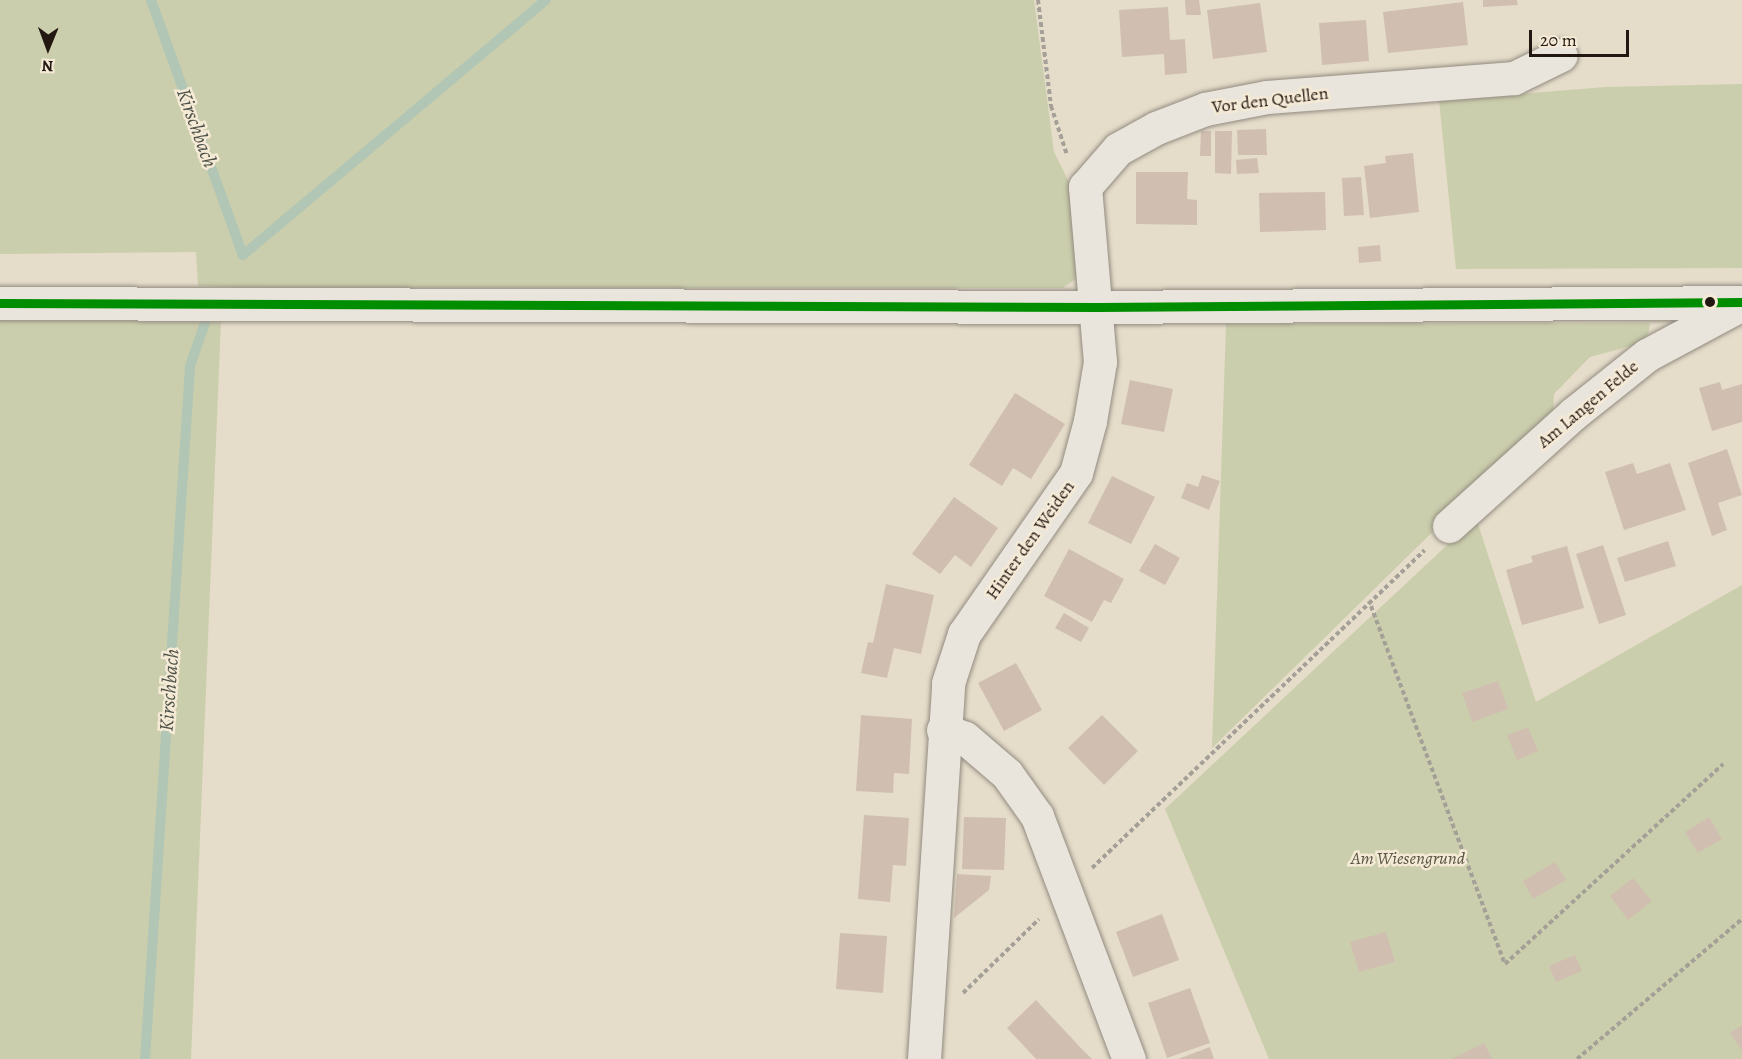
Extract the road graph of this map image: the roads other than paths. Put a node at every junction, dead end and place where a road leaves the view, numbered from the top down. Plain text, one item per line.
1 (1561, 55) dead end
2 (0, 303) edge
3 (1742, 303) edge
4 (1098, 308) junction
5 (1449, 526) road end
6 (943, 730) junction
7 (924, 1046) edge
8 (1129, 1059) edge

1 - 4 street, Vor den Quellen
2 - 4 street, Am Langen Felde
3 - 4 street, Am Langen Felde
3 - 5 street, Am Langen Felde
4 - 6 street, Hinter den Weiden
6 - 7 street, Hinter den Weiden
6 - 8 street

